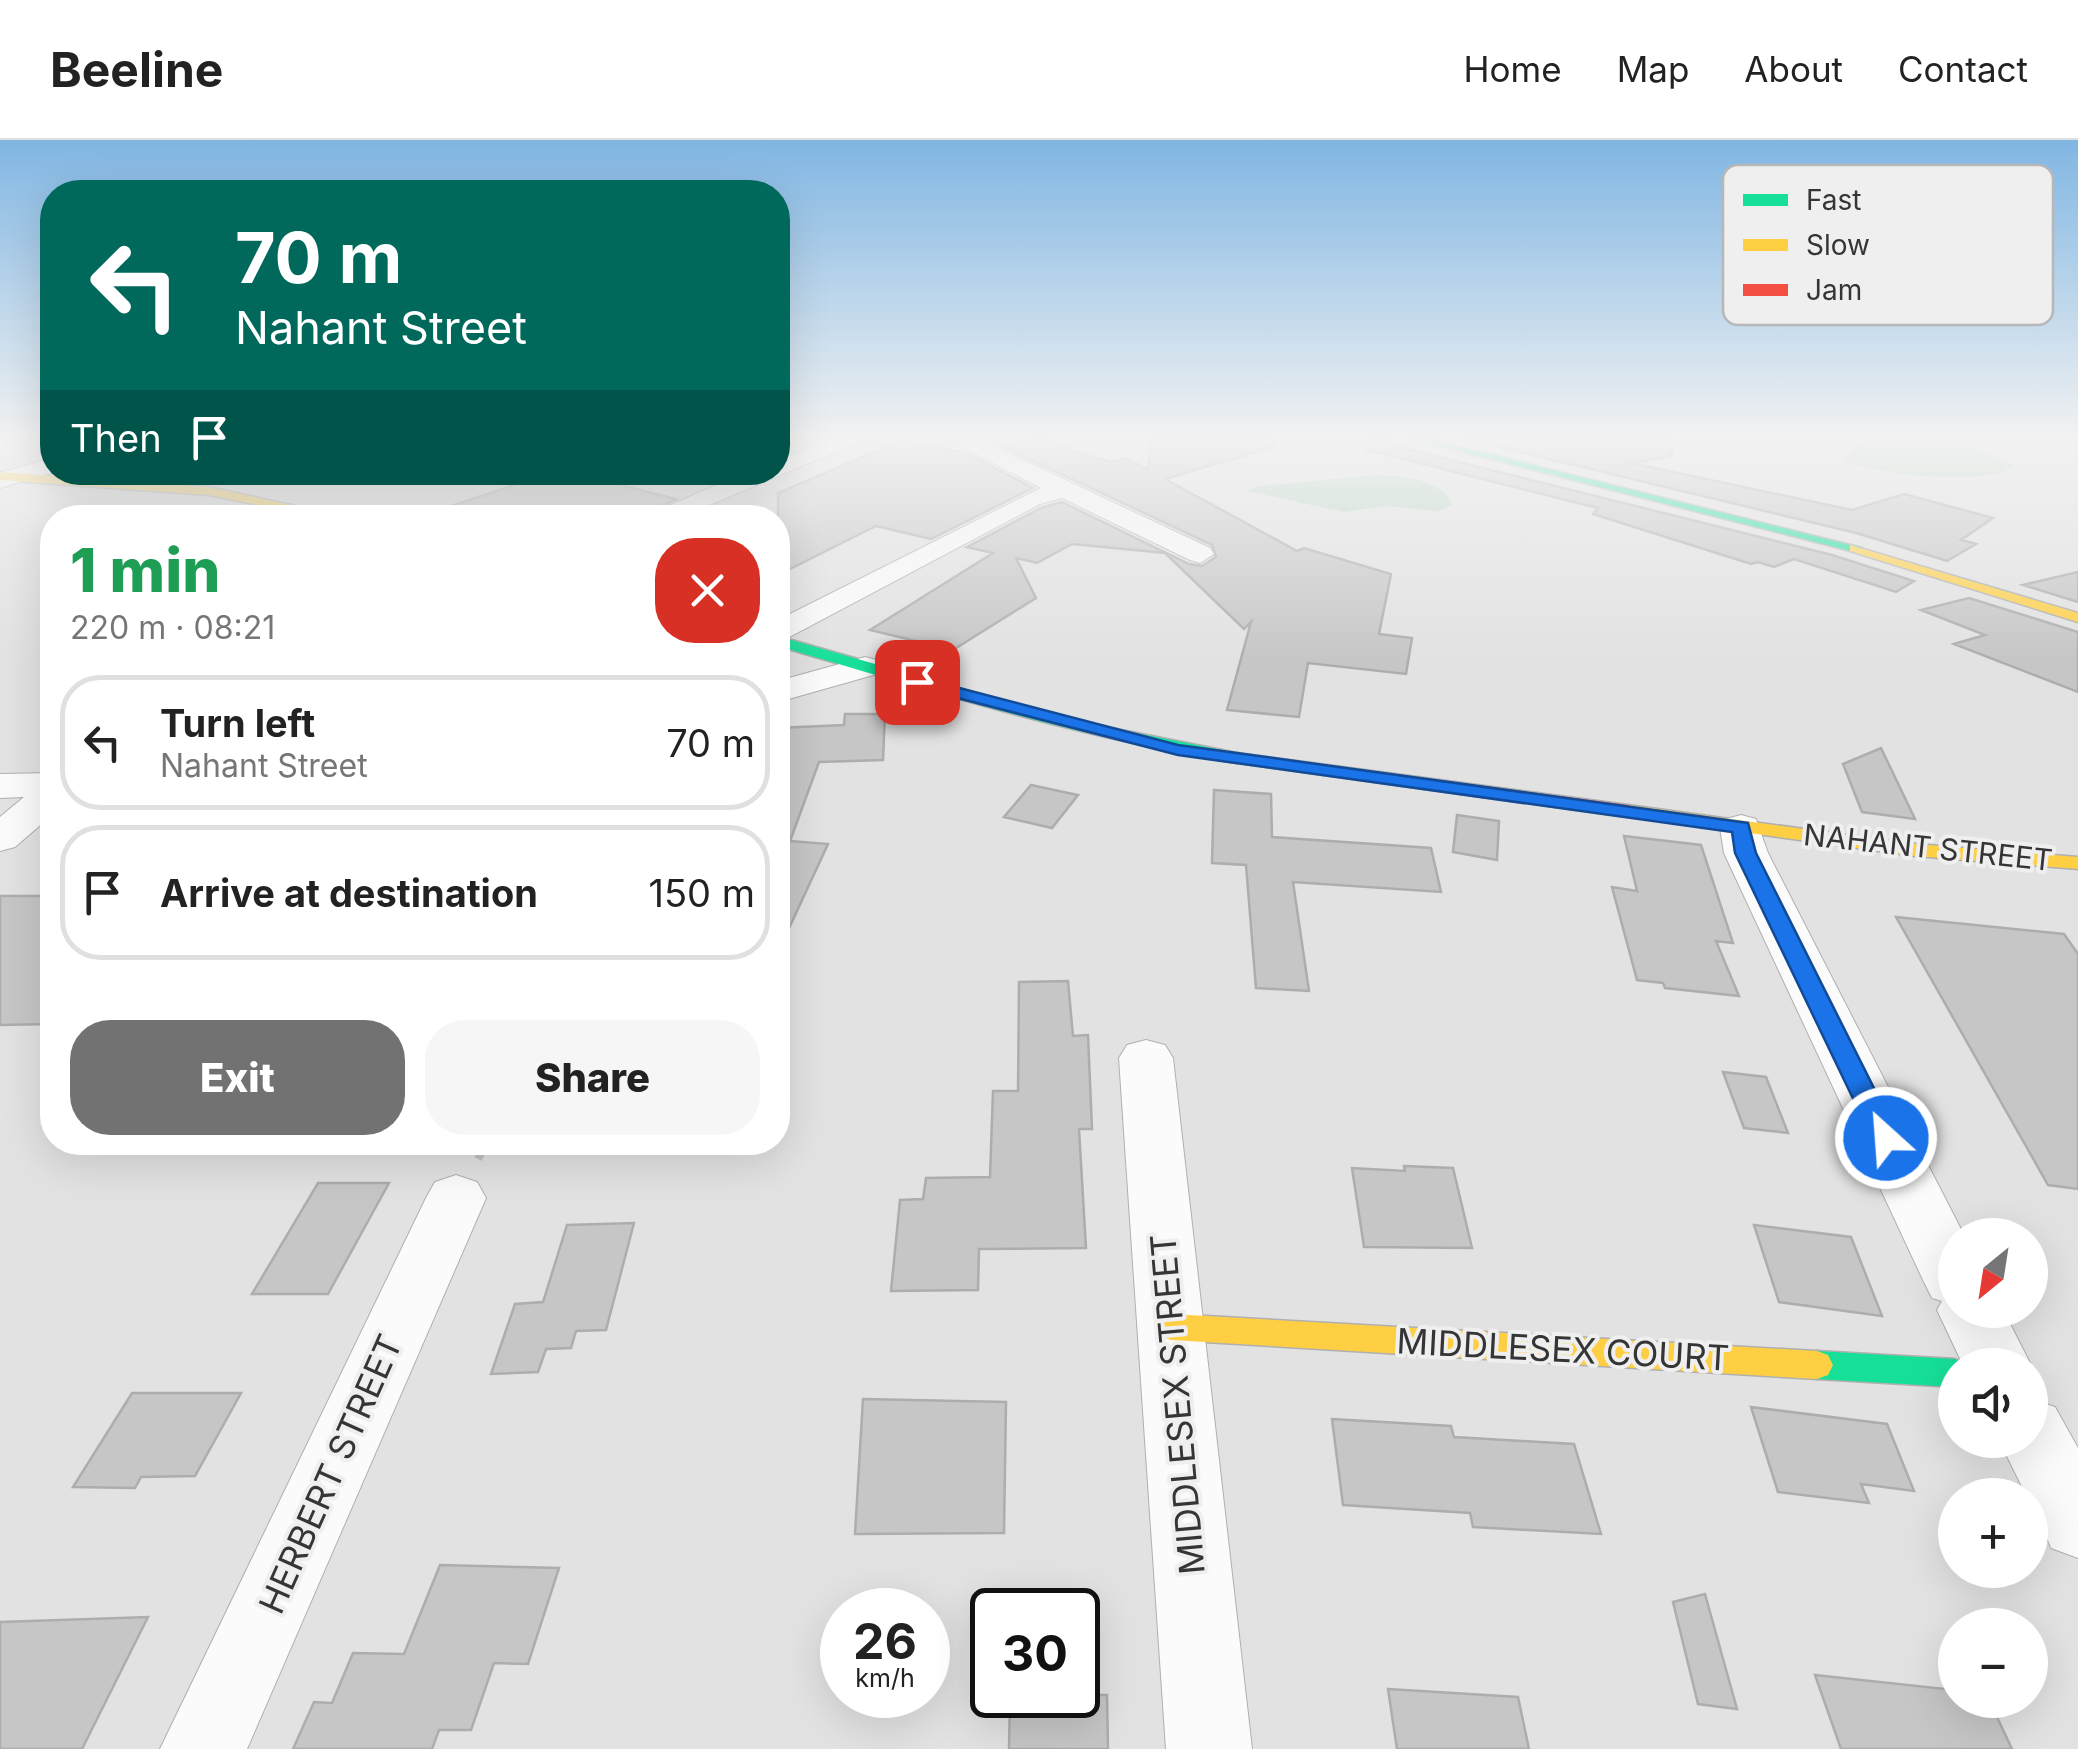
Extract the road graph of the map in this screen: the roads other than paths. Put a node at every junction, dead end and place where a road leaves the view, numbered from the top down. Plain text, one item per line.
1 (1009, 511) edge
2 (1110, 511) edge
3 (1710, 511) edge
4 (1200, 554) dead end
5 (2078, 618) edge
6 (790, 627) edge
7 (790, 645) edge
8 (865, 667) junction
9 (790, 689) edge
10 (40, 785) edge
11 (0, 786) edge
12 (40, 805) edge
13 (1741, 828) junction
14 (0, 838) edge
15 (2078, 862) edge
16 (1146, 1058) dead end
17 (456, 1198) dead end
18 (1938, 1245) edge
19 (1171, 1326) junction
20 (1938, 1372) edge
21 (2045, 1458) edge
22 (2078, 1522) edge
23 (204, 1749) edge
24 (1208, 1749) edge

1 - 6 street
2 - 4 street
3 - 5 main road
7 - 8 main road, NAHANT STREET
8 - 9 street
8 - 13 main road, NAHANT STREET
10 - 11 street
12 - 14 street
13 - 15 main road, NAHANT STREET
13 - 18 street
16 - 19 street, MIDDLESEX STREET
17 - 23 street, HERBERT STREET
19 - 20 main road, MIDDLESEX COURT
19 - 24 street, MIDDLESEX STREET
21 - 22 street

